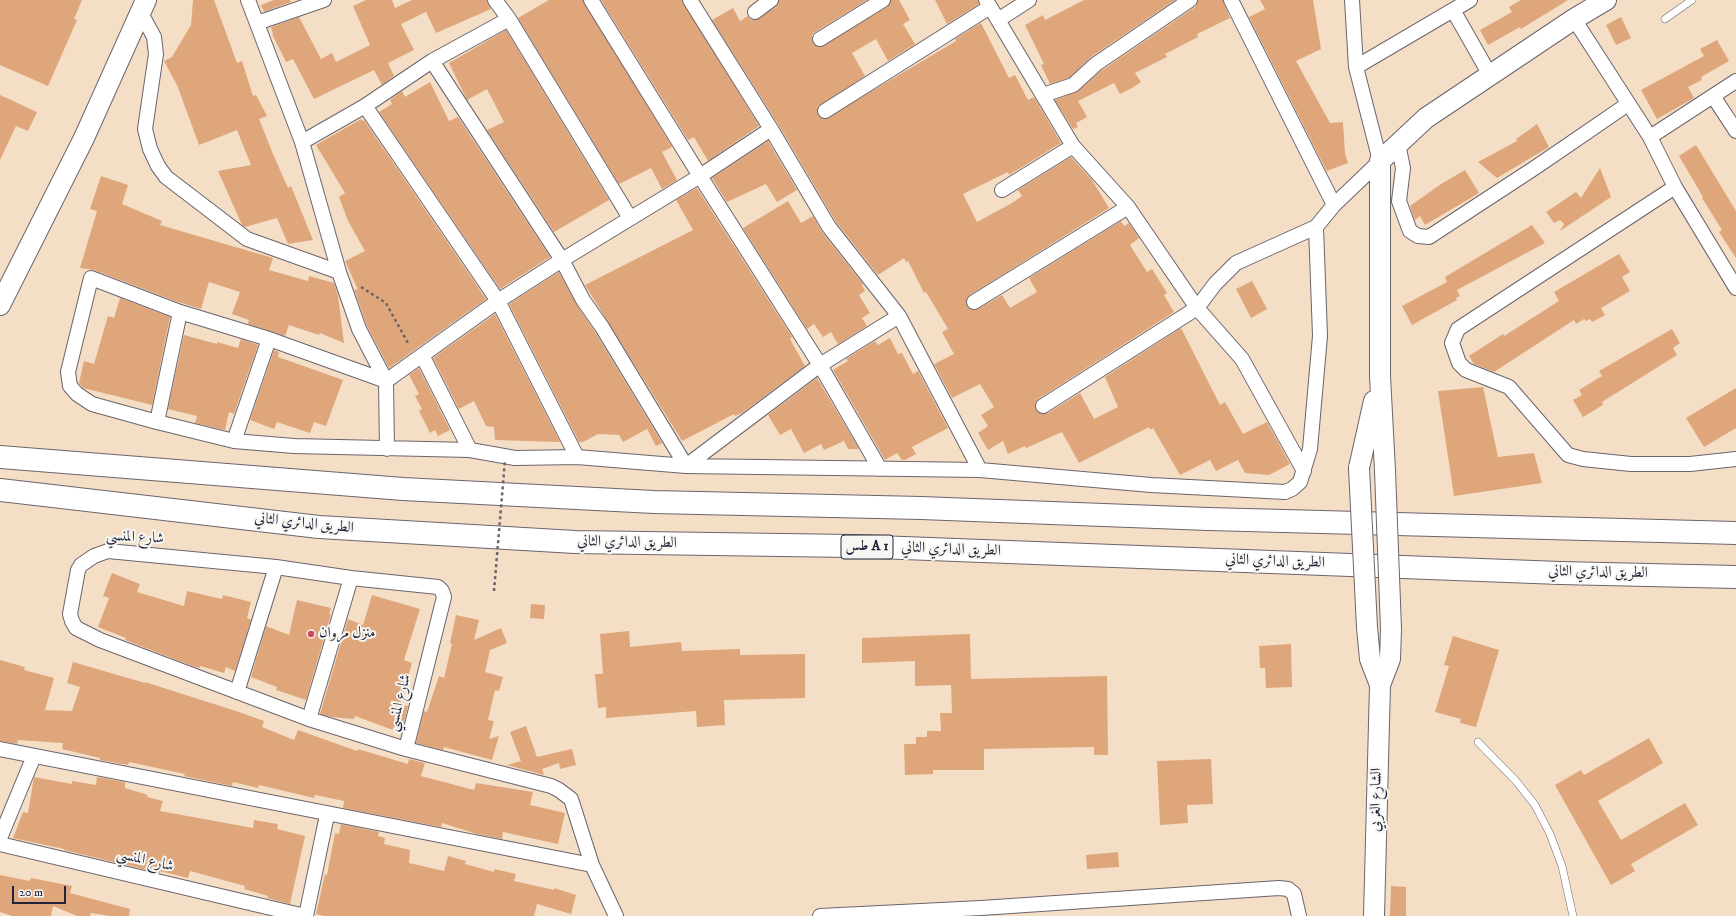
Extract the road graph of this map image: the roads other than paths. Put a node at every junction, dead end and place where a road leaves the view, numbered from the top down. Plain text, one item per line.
1 (248, 0) edge
2 (324, 0) edge
3 (495, 0) edge
4 (591, 0) edge
5 (690, 0) edge
6 (771, 0) edge
7 (883, 0) edge
8 (1029, 0) edge
9 (1190, 0) edge
10 (1231, 0) edge
11 (1352, 0) edge
12 (1470, 0) edge
13 (1606, 0) edge
14 (1692, 0) edge
15 (988, 4) edge
16 (144, 6) edge
17 (1453, 10) junction
18 (755, 12) dead end
19 (509, 19) junction
20 (1574, 19) junction
21 (1665, 19) dead end
22 (998, 20) junction
23 (257, 24) junction
24 (820, 38) dead end
25 (432, 61) junction
26 (1356, 67) junction
27 (1490, 75) junction
28 (1736, 81) edge
29 (1043, 95) junction
30 (1713, 96) junction
31 (1628, 104) junction
32 (365, 106) junction
33 (825, 111) dead end
34 (771, 129) junction
35 (1736, 131) edge
36 (1650, 137) junction
37 (302, 142) junction
38 (1398, 144) junction
39 (1074, 146) junction
40 (1380, 161) junction
41 (700, 176) junction
42 (1675, 187) junction
43 (1002, 190) dead end
44 (1334, 205) junction
45 (1128, 207) junction
46 (630, 218) junction
47 (1316, 227) junction
48 (562, 260) junction
49 (340, 272) junction
50 (1736, 288) edge
51 (498, 301) junction
52 (974, 302) dead end
53 (0, 305) edge
54 (1197, 308) junction
55 (180, 312) junction
56 (899, 316) junction
57 (269, 339) junction
58 (417, 359) junction
59 (820, 366) junction
60 (1380, 376) junction
61 (386, 381) junction
62 (1043, 406) dead end
63 (157, 422) junction
64 (234, 441) junction
65 (387, 449) junction
66 (470, 450) junction
67 (0, 457) edge
68 (577, 457) junction
69 (1736, 459) edge
70 (686, 466) junction
71 (880, 469) junction
72 (980, 470) junction
73 (1304, 471) junction
74 (0, 490) edge
75 (1736, 533) edge
76 (276, 567) junction
77 (1736, 577) edge
78 (351, 578) junction
79 (1380, 685) junction
80 (236, 692) junction
81 (309, 719) junction
82 (1478, 742) dead end
83 (0, 749) edge
84 (406, 749) junction
85 (34, 756) junction
86 (327, 815) junction
87 (0, 838) edge
88 (0, 844) edge
89 (592, 865) junction
90 (981, 912) edge
91 (306, 916) edge
92 (616, 916) edge
93 (820, 916) edge
94 (1298, 916) edge
95 (1374, 916) edge
96 (1573, 916) edge

1 - 23 street
2 - 23 street
3 - 19 street
4 - 41 street
5 - 34 street
6 - 18 street
7 - 24 street
8 - 22 street
9 - 29 street
10 - 44 street
11 - 26 street
12 - 17 street
13 - 20 street
14 - 21 lane
15 - 22 street
15 - 33 street
16 - 49 street
16 - 53 street
17 - 26 street
17 - 27 street
19 - 25 street
19 - 46 street
20 - 27 street
20 - 31 street
22 - 29 street
23 - 37 street
25 - 32 street
25 - 48 street
26 - 40 street
27 - 38 street
28 - 30 street
29 - 39 street
30 - 35 street
30 - 36 street
31 - 36 street
31 - 38 street
32 - 37 street
32 - 51 street
34 - 41 street
34 - 56 street
36 - 42 street
37 - 49 street
38 - 40 street
39 - 43 street
39 - 45 street
40 - 44 street
40 - 60 street
41 - 46 street
41 - 59 street
42 - 50 street
42 - 69 street
44 - 47 street
45 - 52 street
45 - 54 street
46 - 48 street
47 - 54 street
47 - 73 street
48 - 51 street
48 - 70 street
49 - 61 street
51 - 58 street
51 - 68 street
54 - 62 street
54 - 73 street
55 - 57 street
55 - 63 street
55 - 63 street
56 - 59 street
56 - 72 street
57 - 61 street
57 - 64 street
58 - 61 street
58 - 66 street
59 - 70 street
59 - 71 street
60 - 79 street, bridge
60 - 79 street, bridge
61 - 65 street
63 - 64 street
64 - 65 street
65 - 66 street
66 - 68 street
67 - 75 highway
68 - 70 street
70 - 71 street
71 - 72 street
72 - 73 street
74 - 77 highway, الطريق الدائري الثاني / طس A 1
76 - 78 street, شارع المنسي
76 - 80 street
76 - 80 street, شارع المنسي
78 - 81 street
78 - 84 street, شارع المنسي
79 - 95 street, الشارع الغربي
80 - 81 street, شارع المنسي
81 - 84 street, شارع المنسي
82 - 96 lane
83 - 85 street
84 - 89 street, شارع المنسي
85 - 86 street
85 - 87 street
86 - 89 street
86 - 91 street
88 - 91 street, شارع المنسي
89 - 92 street, شارع المنسي
90 - 93 street
90 - 94 street

